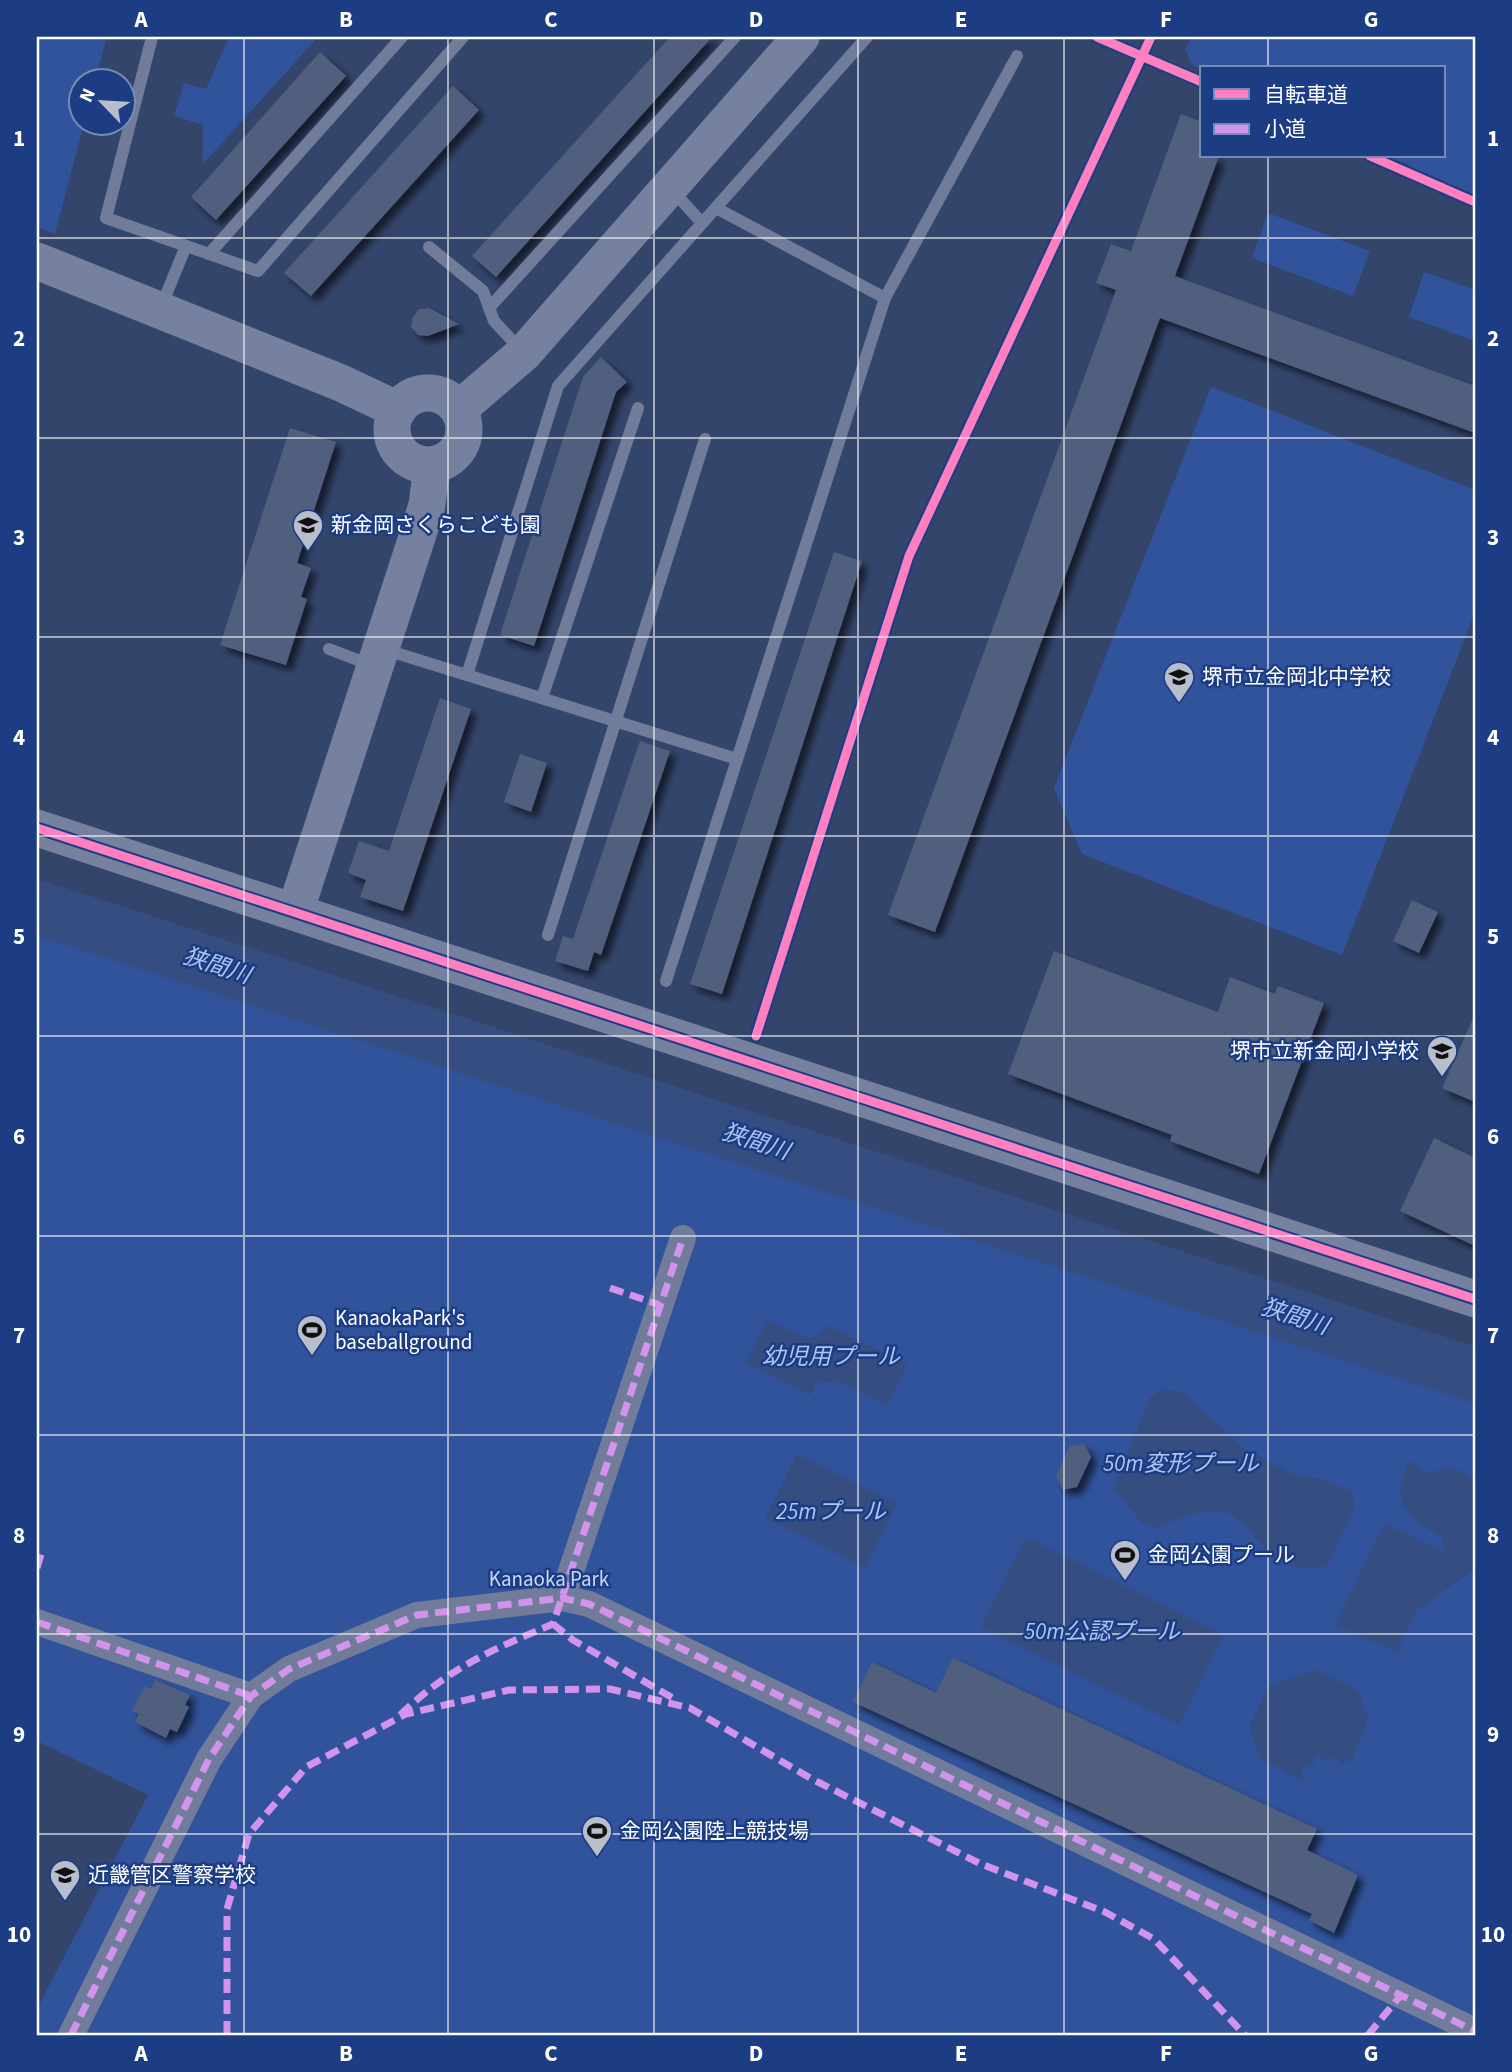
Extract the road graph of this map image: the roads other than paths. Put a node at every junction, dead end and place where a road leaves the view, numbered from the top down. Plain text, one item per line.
1 (152, 37) edge
2 (402, 37) edge
3 (463, 37) edge
4 (735, 37) edge
5 (801, 37) edge
6 (867, 37) edge
7 (1017, 56) dead end
8 (669, 188) junction
9 (716, 208) junction
10 (702, 223) junction
11 (186, 246) junction
12 (429, 247) dead end
13 (209, 254) junction
14 (37, 261) edge
15 (885, 298) junction
16 (489, 308) junction
17 (160, 309) junction
18 (524, 353) junction
19 (638, 408) dead end
20 (459, 409) junction
21 (398, 410) junction
22 (705, 439) dead end
23 (432, 465) junction
24 (329, 649) dead end
25 (380, 658) junction
26 (467, 675) junction
27 (542, 698) junction
28 (616, 721) junction
29 (737, 760) junction
30 (37, 828) edge
31 (295, 912) junction
32 (548, 935) dead end
33 (666, 981) dead end
34 (683, 1237) dead end
35 (1475, 1299) edge
36 (562, 1598) junction
37 (37, 1622) edge
38 (251, 1696) junction
39 (1475, 2031) edge
40 (71, 2035) edge

1 - 11 lane
2 - 13 lane
3 - 13 lane
4 - 16 lane
5 - 8 street
6 - 9 lane
7 - 15 lane
8 - 10 lane
8 - 18 street
9 - 10 lane
9 - 15 lane
10 - 26 lane
11 - 13 lane
11 - 17 lane
12 - 16 lane
14 - 17 street
15 - 29 lane
16 - 18 lane
17 - 21 street
18 - 20 street
19 - 27 lane
20 - 21 street
20 - 23 street
21 - 23 street
22 - 28 lane
23 - 25 street
24 - 25 lane
25 - 26 lane
25 - 31 street
26 - 27 lane
27 - 28 lane
28 - 29 lane
28 - 32 lane
29 - 33 lane
30 - 31 street
31 - 35 street
34 - 36 street
36 - 38 street
36 - 39 street
37 - 38 street
38 - 40 street

